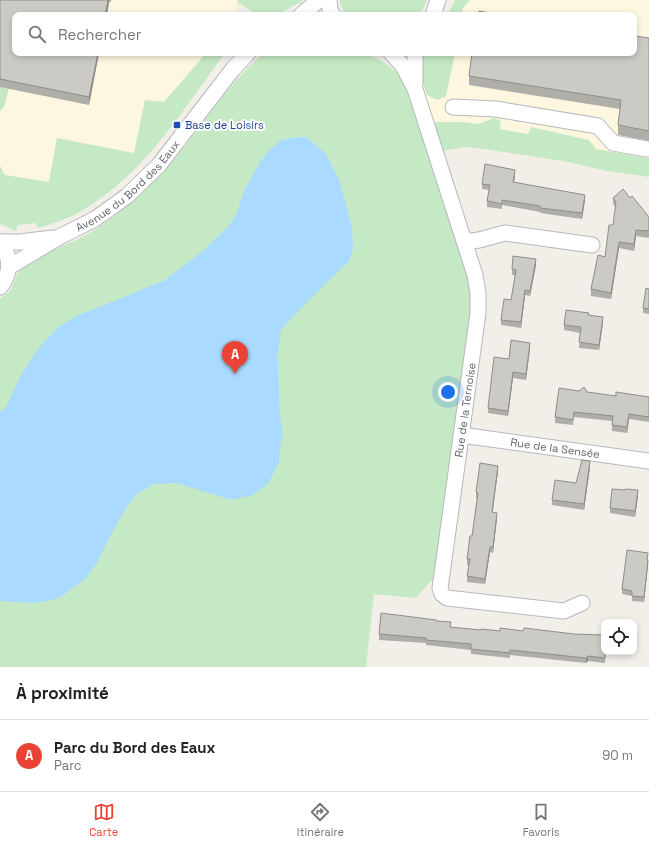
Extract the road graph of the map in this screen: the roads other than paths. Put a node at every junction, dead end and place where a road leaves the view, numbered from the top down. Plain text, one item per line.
1 (319, 0) edge
2 (328, 0) edge
3 (438, 0) edge
4 (305, 12) edge
5 (331, 12) edge
6 (434, 12) edge
7 (245, 56) edge
8 (394, 56) edge
9 (415, 56) edge
10 (415, 90) junction
11 (453, 107) dead end
12 (647, 149) dead end
13 (62, 236) junction
14 (0, 242) edge
15 (465, 242) junction
16 (592, 245) dead end
17 (9, 267) junction
18 (0, 287) edge
19 (461, 435) junction
20 (649, 461) edge
21 (582, 603) dead end

1 - 4 street
2 - 5 street
3 - 6 street
7 - 13 street, Avenue du Bord des Eaux
8 - 10 street, Rue de la Ternoise
9 - 10 street, Rue de la Ternoise
10 - 15 street, Rue de la Ternoise
11 - 12 street
13 - 14 street, Avenue du Bord des Eaux
13 - 17 street, Avenue du Bord des Eaux
14 - 17 street
15 - 16 street
15 - 19 street, Rue de la Ternoise
17 - 18 street
19 - 20 street, Rue de la Sensée
19 - 21 street, Rue de la Ternoise

